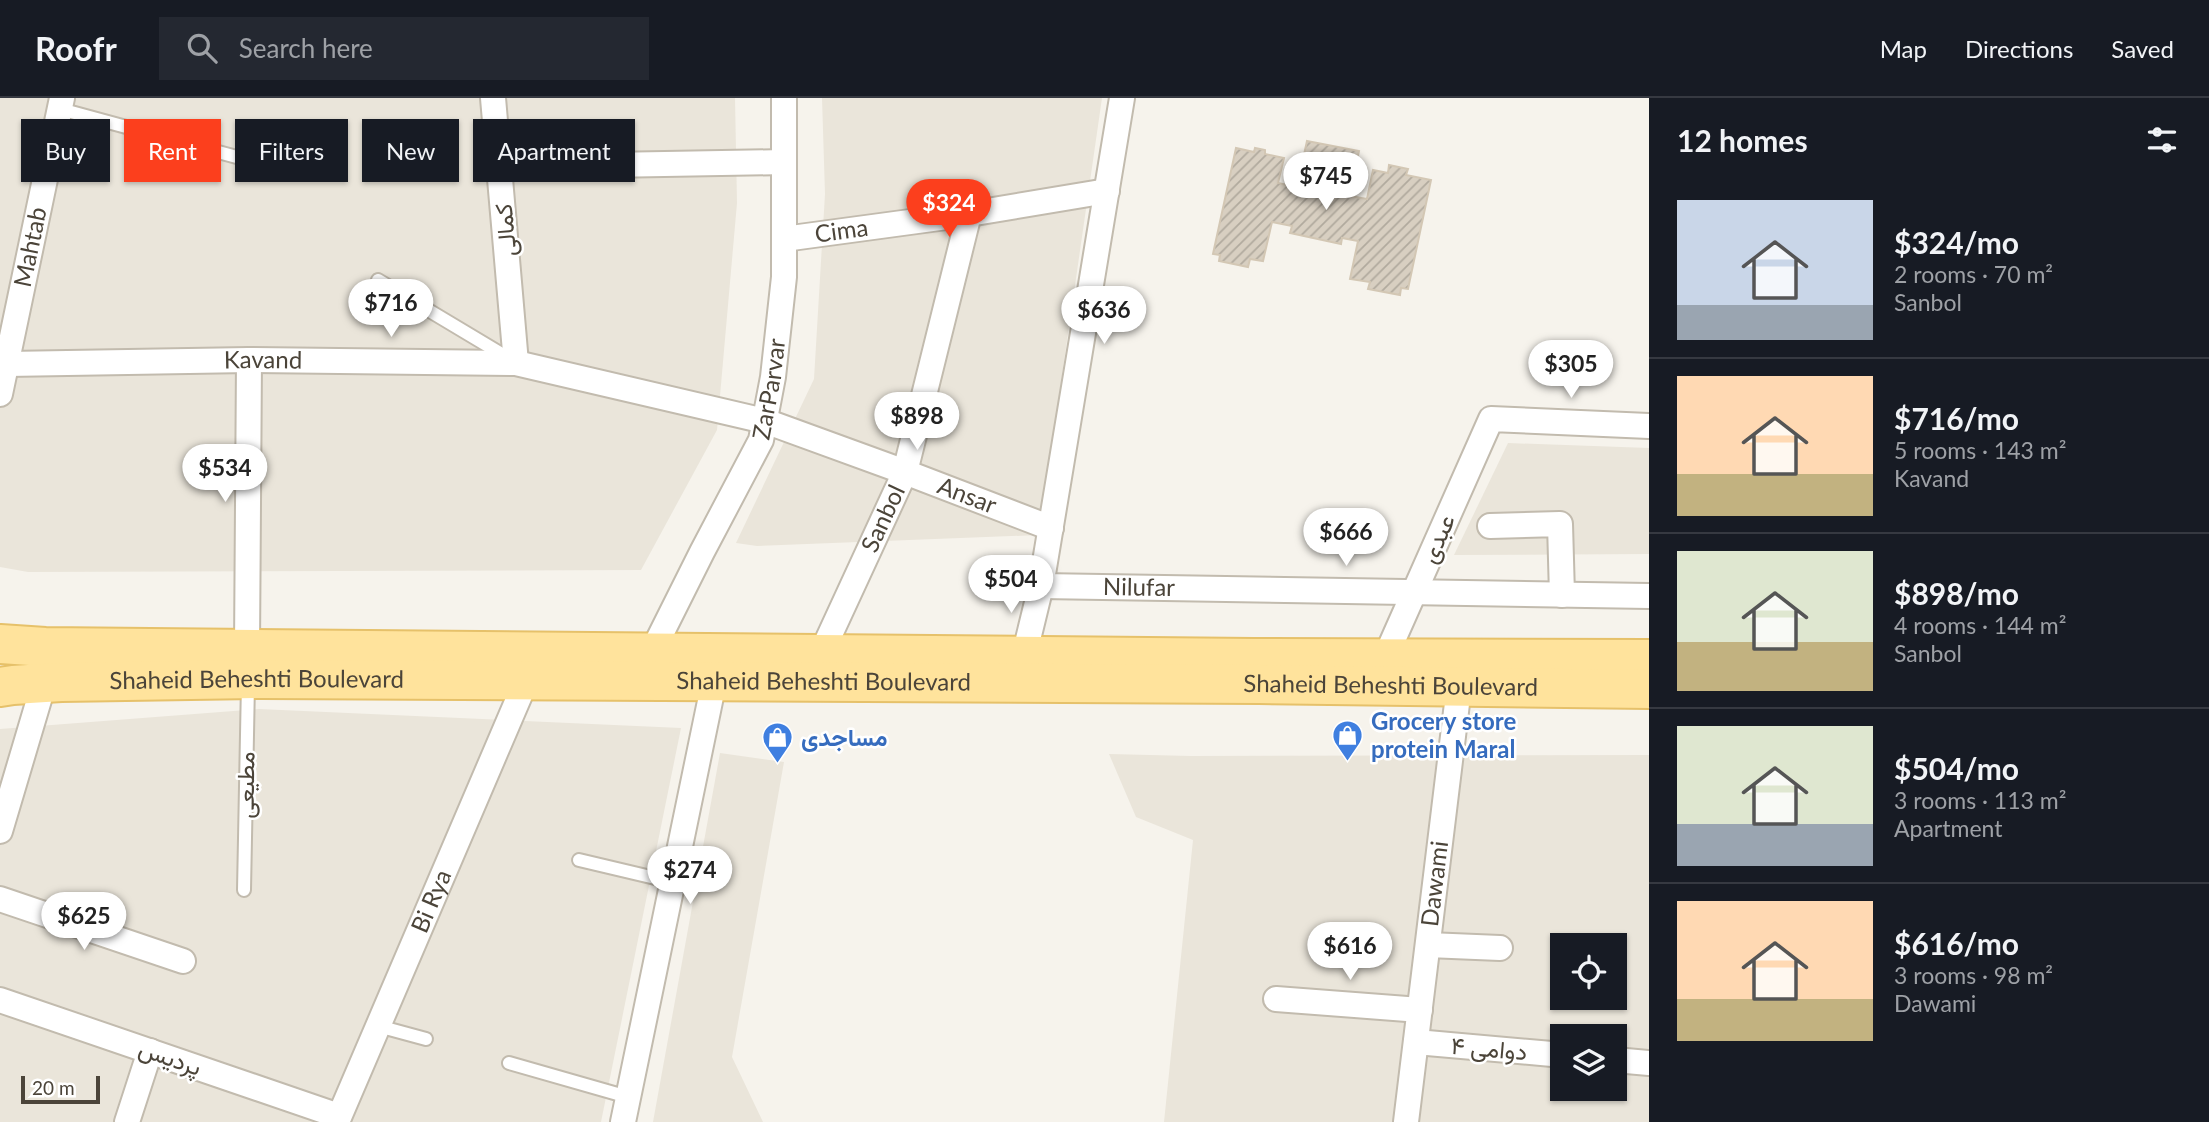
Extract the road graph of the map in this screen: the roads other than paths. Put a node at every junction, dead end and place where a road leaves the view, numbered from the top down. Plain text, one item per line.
1 (492, 98) edge
2 (784, 98) edge
3 (1122, 98) edge
4 (61, 104) edge
5 (494, 119) edge
6 (235, 155) edge
7 (784, 162) junction
8 (635, 165) edge
9 (501, 182) edge
10 (1107, 191) junction
11 (969, 214) junction
12 (784, 239) junction
13 (378, 280) dead end
14 (249, 360) junction
15 (516, 363) junction
16 (7, 364) junction
17 (0, 394) edge
18 (765, 421) junction
19 (1649, 425) edge
20 (905, 472) junction
21 (1490, 527) dead end
22 (1051, 528) junction
23 (1041, 586) junction
24 (1414, 592) junction
25 (1562, 594) junction
26 (1649, 596) edge
27 (0, 645) edge
28 (652, 652) junction
29 (821, 654) junction
30 (1024, 656) junction
31 (1385, 658) junction
32 (1649, 659) edge
33 (248, 664) junction
34 (526, 681) junction
35 (713, 682) junction
36 (44, 683) junction
37 (0, 687) edge
38 (1460, 687) junction
39 (1649, 689) edge
40 (0, 831) edge
41 (579, 860) dead end
42 (672, 881) junction
43 (244, 890) dead end
44 (0, 899) edge
45 (1428, 945) junction
46 (1500, 948) dead end
47 (183, 961) dead end
48 (1276, 999) dead end
49 (0, 1000) edge
50 (1420, 1010) junction
51 (378, 1026) junction
52 (426, 1039) dead end
53 (1416, 1042) junction
54 (150, 1051) junction
55 (1550, 1054) edge
56 (1627, 1061) edge
57 (509, 1063) dead end
58 (1649, 1063) edge
59 (628, 1097) junction
60 (338, 1119) edge
61 (127, 1122) edge
62 (623, 1122) edge
63 (1406, 1122) edge

1 - 5 street, کمالی
2 - 7 street, ZarParvar
3 - 10 street
4 - 6 lane
4 - 16 street, Mahtab
7 - 8 street
7 - 12 street, ZarParvar
9 - 15 street, کمالی
10 - 11 street, Cima
10 - 22 street
11 - 12 street, Cima
11 - 20 street, Sanbol
12 - 18 street, ZarParvar
13 - 15 lane
14 - 15 street, Kavand
14 - 16 street, Kavand
14 - 33 street
15 - 18 street, Kavand
16 - 17 street, Mahtab
18 - 20 street, Ansar
18 - 28 street, ZarParvar
19 - 24 street, عبدی
20 - 22 street, Ansar
20 - 29 street, Sanbol
21 - 25 street
22 - 23 street
23 - 24 street, Nilufar
23 - 30 street
24 - 25 street, Nilufar
24 - 31 street, عبدی
25 - 26 street, Nilufar
27 - 33 main road, Shaheid Beheshti Boulevard
28 - 29 main road, Shaheid Beheshti Boulevard
28 - 33 main road, Shaheid Beheshti Boulevard
29 - 30 main road, Shaheid Beheshti Boulevard
30 - 31 main road, Shaheid Beheshti Boulevard
31 - 32 main road, Shaheid Beheshti Boulevard
33 - 34 main road, Shaheid Beheshti Boulevard
33 - 36 main road, Shaheid Beheshti Boulevard
33 - 43 lane, مطیعی
34 - 35 main road, Shaheid Beheshti Boulevard
34 - 51 street, Bi Rya
35 - 38 main road, Shaheid Beheshti Boulevard
35 - 42 street
36 - 37 main road, Shaheid Beheshti Boulevard
36 - 40 street
38 - 39 main road, Shaheid Beheshti Boulevard
38 - 45 street, Dawami
41 - 42 lane
42 - 59 street
44 - 47 street
45 - 46 street
45 - 50 street, Dawami
48 - 50 street
49 - 54 street, پردیس
50 - 53 street, Dawami
51 - 52 lane
51 - 60 street, Bi Rya
53 - 55 street, دوامی ۴
53 - 63 street, Dawami
54 - 60 street, پردیس
54 - 61 street
56 - 58 street
57 - 59 lane
59 - 62 street

